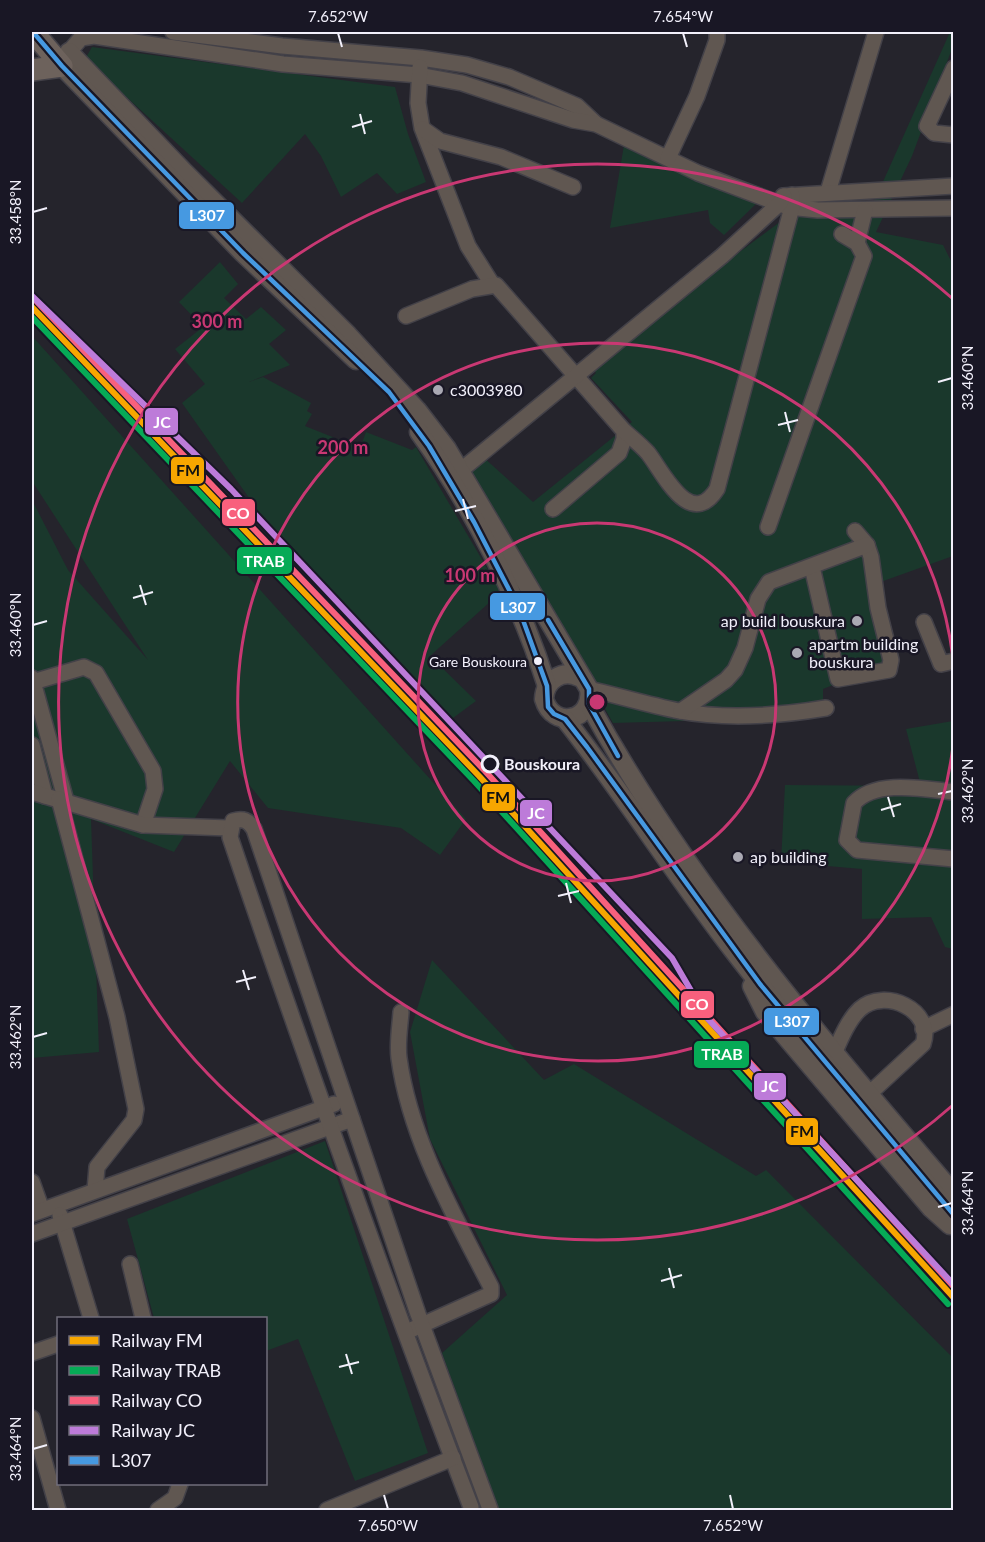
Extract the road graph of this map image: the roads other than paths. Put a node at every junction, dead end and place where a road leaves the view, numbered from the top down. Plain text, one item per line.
1 (33, 32) edge
2 (49, 32) edge
3 (173, 32) edge
4 (275, 32) edge
5 (717, 32) edge
6 (876, 32) edge
7 (282, 46) junction
8 (73, 47) edge
9 (421, 58) junction
10 (283, 64) junction
11 (954, 68) edge
12 (32, 70) edge
13 (419, 75) junction
14 (596, 124) junction
15 (422, 128) junction
16 (954, 135) edge
17 (668, 158) junction
18 (953, 185) edge
19 (573, 187) dead end
20 (828, 192) junction
21 (783, 200) junction
22 (954, 208) edge
23 (865, 210) junction
24 (842, 234) dead end
25 (858, 243) junction
26 (492, 284) junction
27 (406, 316) dead end
28 (574, 377) junction
29 (624, 431) junction
30 (460, 471) junction
31 (553, 509) dead end
32 (768, 527) dead end
33 (855, 531) dead end
34 (867, 545) junction
35 (812, 567) junction
36 (924, 622) dead end
37 (954, 661) edge
38 (32, 680) edge
39 (547, 686) junction
40 (586, 690) junction
41 (826, 708) dead end
42 (681, 711) junction
43 (565, 719) junction
44 (32, 745) edge
45 (954, 792) edge
46 (50, 797) edge
47 (143, 825) junction
48 (229, 828) junction
49 (954, 859) edge
50 (741, 960) junction
51 (305, 985) junction
52 (284, 992) junction
53 (401, 1012) dead end
54 (954, 1014) edge
55 (923, 1029) junction
56 (834, 1054) junction
57 (869, 1094) junction
58 (345, 1100) junction
59 (325, 1107) junction
60 (352, 1119) junction
61 (332, 1126) junction
62 (32, 1182) edge
63 (111, 1184) junction
64 (95, 1190) junction
65 (954, 1194) edge
66 (118, 1203) junction
67 (44, 1209) edge
68 (954, 1216) edge
69 (63, 1223) junction
70 (954, 1227) edge
71 (32, 1234) edge
72 (130, 1264) dead end
73 (91, 1317) edge
74 (143, 1317) edge
75 (422, 1325) junction
76 (405, 1332) junction
77 (57, 1344) edge
78 (32, 1353) edge
79 (32, 1418) edge
80 (453, 1458) junction
81 (180, 1485) edge
82 (468, 1509) edge
83 (58, 1510) edge
84 (158, 1510) edge
85 (327, 1510) edge
86 (491, 1510) edge

1 - 8 main road
2 - 8 main road
3 - 7 street
4 - 7 street
5 - 17 street
6 - 20 street
7 - 9 street
7 - 10 street
8 - 10 street
8 - 12 main road
8 - 30 street
8 - 39 street
9 - 13 street
9 - 14 street
10 - 13 street
11 - 16 street
13 - 14 street
13 - 15 street
14 - 17 street
15 - 19 street
15 - 26 street
17 - 21 street
18 - 20 street
20 - 21 street
21 - 23 street
21 - 28 street
21 - 29 street
22 - 23 street
23 - 25 street
24 - 25 street
25 - 32 street
26 - 27 street
26 - 28 street
28 - 29 street
28 - 30 street
29 - 31 street
30 - 40 street
33 - 34 street
34 - 35 street
34 - 35 street
35 - 42 street
36 - 37 street
38 - 46 street
38 - 47 street
39 - 40 street
39 - 43 street
40 - 42 street
40 - 43 street
40 - 56 street
41 - 42 street
43 - 50 street
44 - 46 street
45 - 49 street
46 - 47 street
46 - 64 street
47 - 48 street
48 - 51 street
48 - 52 street
50 - 68 street
50 - 70 street
51 - 52 street
51 - 58 street
52 - 59 street
53 - 75 street
54 - 55 street
55 - 56 street
55 - 57 street
56 - 57 street
57 - 65 street
58 - 59 street
58 - 60 street
59 - 61 street
59 - 63 street
60 - 61 street
60 - 75 street
61 - 66 street
61 - 76 street
62 - 67 street
63 - 64 street
63 - 66 street
64 - 67 street
66 - 69 street
67 - 69 street
69 - 71 street
69 - 73 street
72 - 74 street
75 - 76 street
75 - 86 street
76 - 80 street
77 - 78 street
79 - 83 street
80 - 82 street
80 - 85 street
81 - 84 street
82 - 86 street

